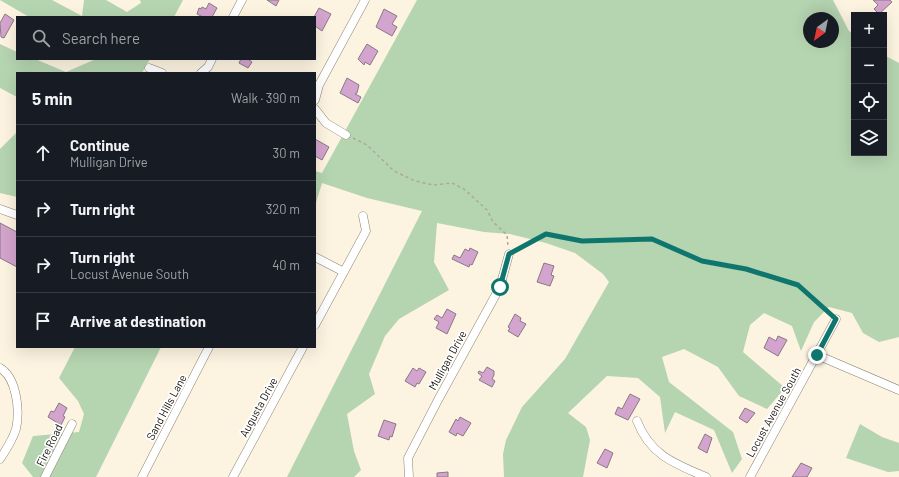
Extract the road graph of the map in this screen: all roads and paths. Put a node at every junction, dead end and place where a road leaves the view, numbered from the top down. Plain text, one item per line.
1 (242, 0) edge
2 (365, 0) edge
3 (234, 16) edge
4 (212, 60) edge
5 (149, 68) dead end
6 (210, 70) edge
7 (159, 72) edge
8 (316, 96) edge
9 (316, 110) edge
10 (346, 135) joint
11 (0, 209) edge
12 (16, 215) edge
13 (363, 216) dead end
14 (509, 254) junction
15 (316, 258) edge
16 (344, 272) junction
17 (836, 319) joint
18 (316, 323) edge
19 (208, 348) edge
20 (302, 348) edge
21 (817, 355) junction
22 (0, 368) edge
23 (899, 390) edge
24 (637, 421) dead end
25 (72, 424) dead end
26 (0, 459) edge
27 (753, 476) edge
28 (45, 477) edge
29 (142, 477) edge
30 (233, 477) edge
31 (409, 477) edge
32 (706, 477) edge

1 - 3 street
2 - 8 street
4 - 6 street
5 - 7 street
9 - 10 street
10 - 14 path
11 - 12 street
13 - 16 street
14 - 17 path
14 - 31 street, Mulligan Drive
15 - 16 street
16 - 18 street
17 - 21 street, Locust Avenue South
19 - 29 street, Sand Hills Lane
20 - 30 street, Augusta Drive
21 - 23 street
21 - 27 street, Locust Avenue South
22 - 26 street
24 - 32 street
25 - 28 street, Fire Road

